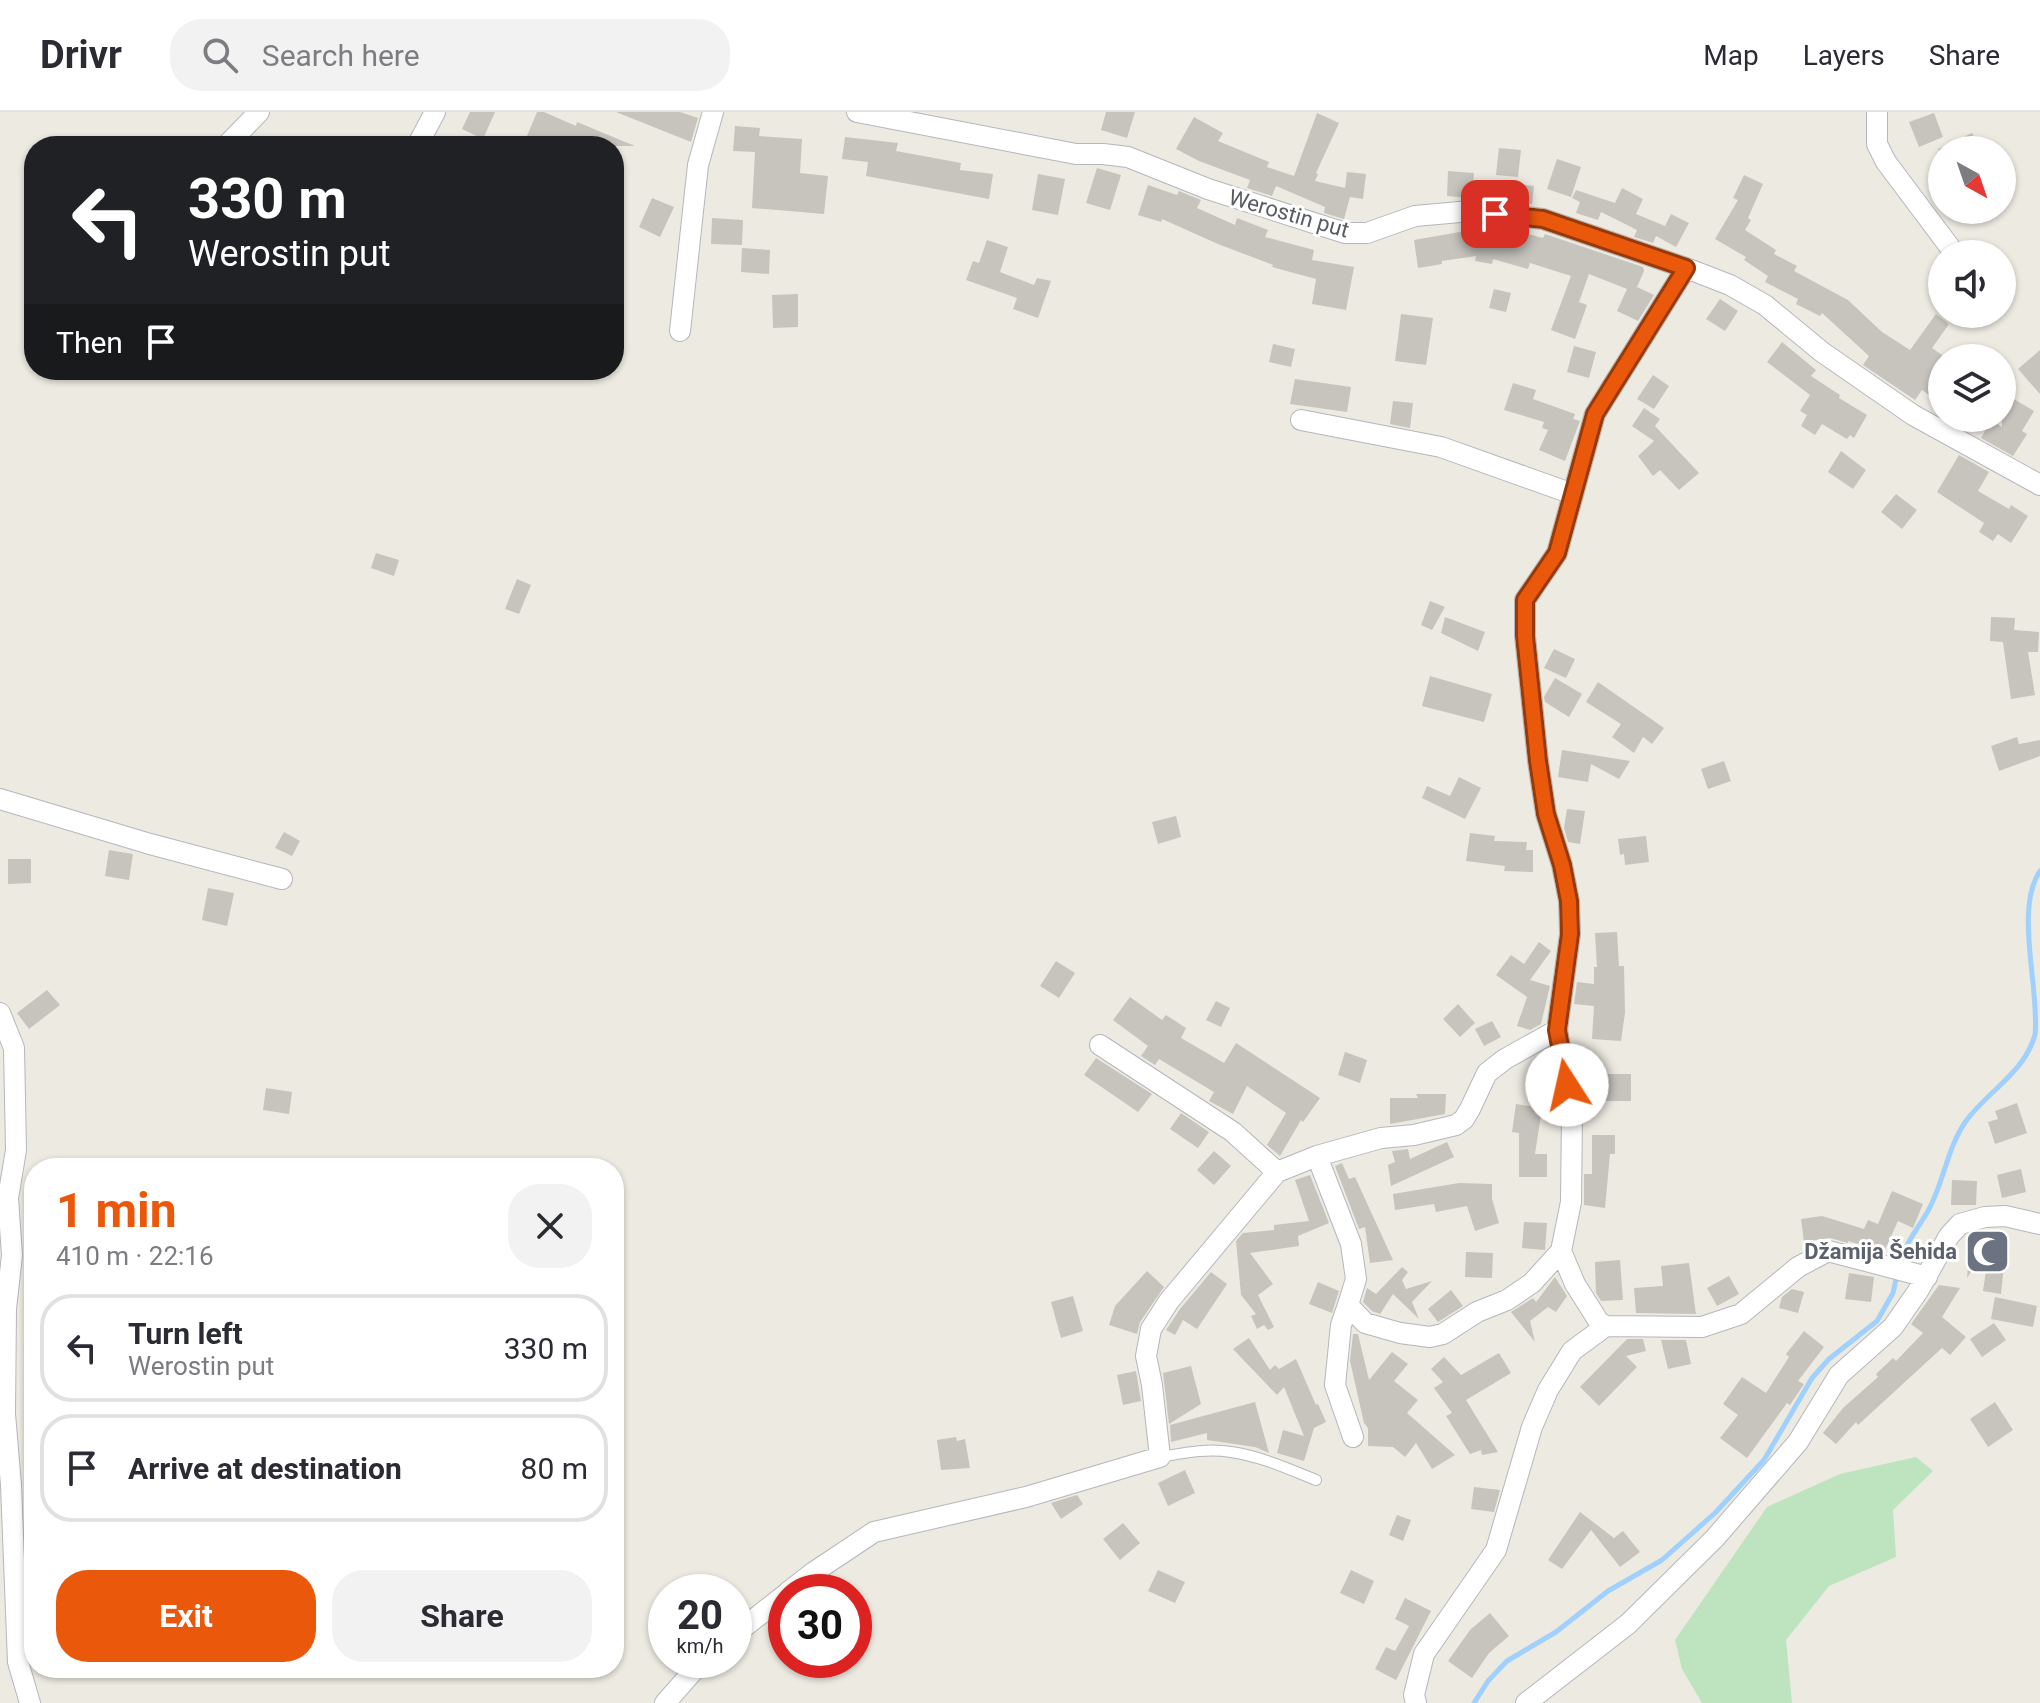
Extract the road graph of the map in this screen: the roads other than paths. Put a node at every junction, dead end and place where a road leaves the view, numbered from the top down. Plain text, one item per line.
1 (259, 112) edge
2 (435, 112) edge
3 (713, 112) edge
4 (857, 112) edge
5 (1877, 112) edge
6 (236, 136) edge
7 (422, 136) edge
8 (1944, 240) edge
9 (1686, 268) junction
10 (680, 331) dead end
11 (1301, 420) dead end
12 (2040, 485) edge
13 (1573, 494) junction
14 (0, 799) edge
15 (282, 879) dead end
16 (0, 1013) edge
17 (1557, 1030) junction
18 (1100, 1045) dead end
19 (1317, 1156) junction
20 (1277, 1172) junction
21 (2040, 1224) edge
22 (1561, 1251) junction
23 (1927, 1277) junction
24 (1348, 1305) junction
25 (1606, 1326) junction
26 (1353, 1437) dead end
27 (1160, 1457) junction
28 (1316, 1480) dead end
29 (811, 1574) edge
30 (768, 1608) edge
31 (752, 1621) edge
32 (687, 1678) edge
33 (30, 1703) edge
34 (665, 1703) edge
35 (1416, 1703) edge
36 (1526, 1703) edge

1 - 6 street
2 - 7 street
3 - 10 street
4 - 9 street, Werostin put
5 - 8 street
9 - 12 street, Werostin put
9 - 13 street
11 - 13 street
13 - 17 street
14 - 15 street
16 - 33 street
17 - 19 street
17 - 22 street
18 - 20 street
19 - 20 street
19 - 24 street
20 - 27 street
21 - 23 street
22 - 24 street
22 - 25 street
23 - 25 street
23 - 36 street
24 - 26 street
25 - 35 street
27 - 28 lane
27 - 29 street
30 - 31 street
32 - 34 street

